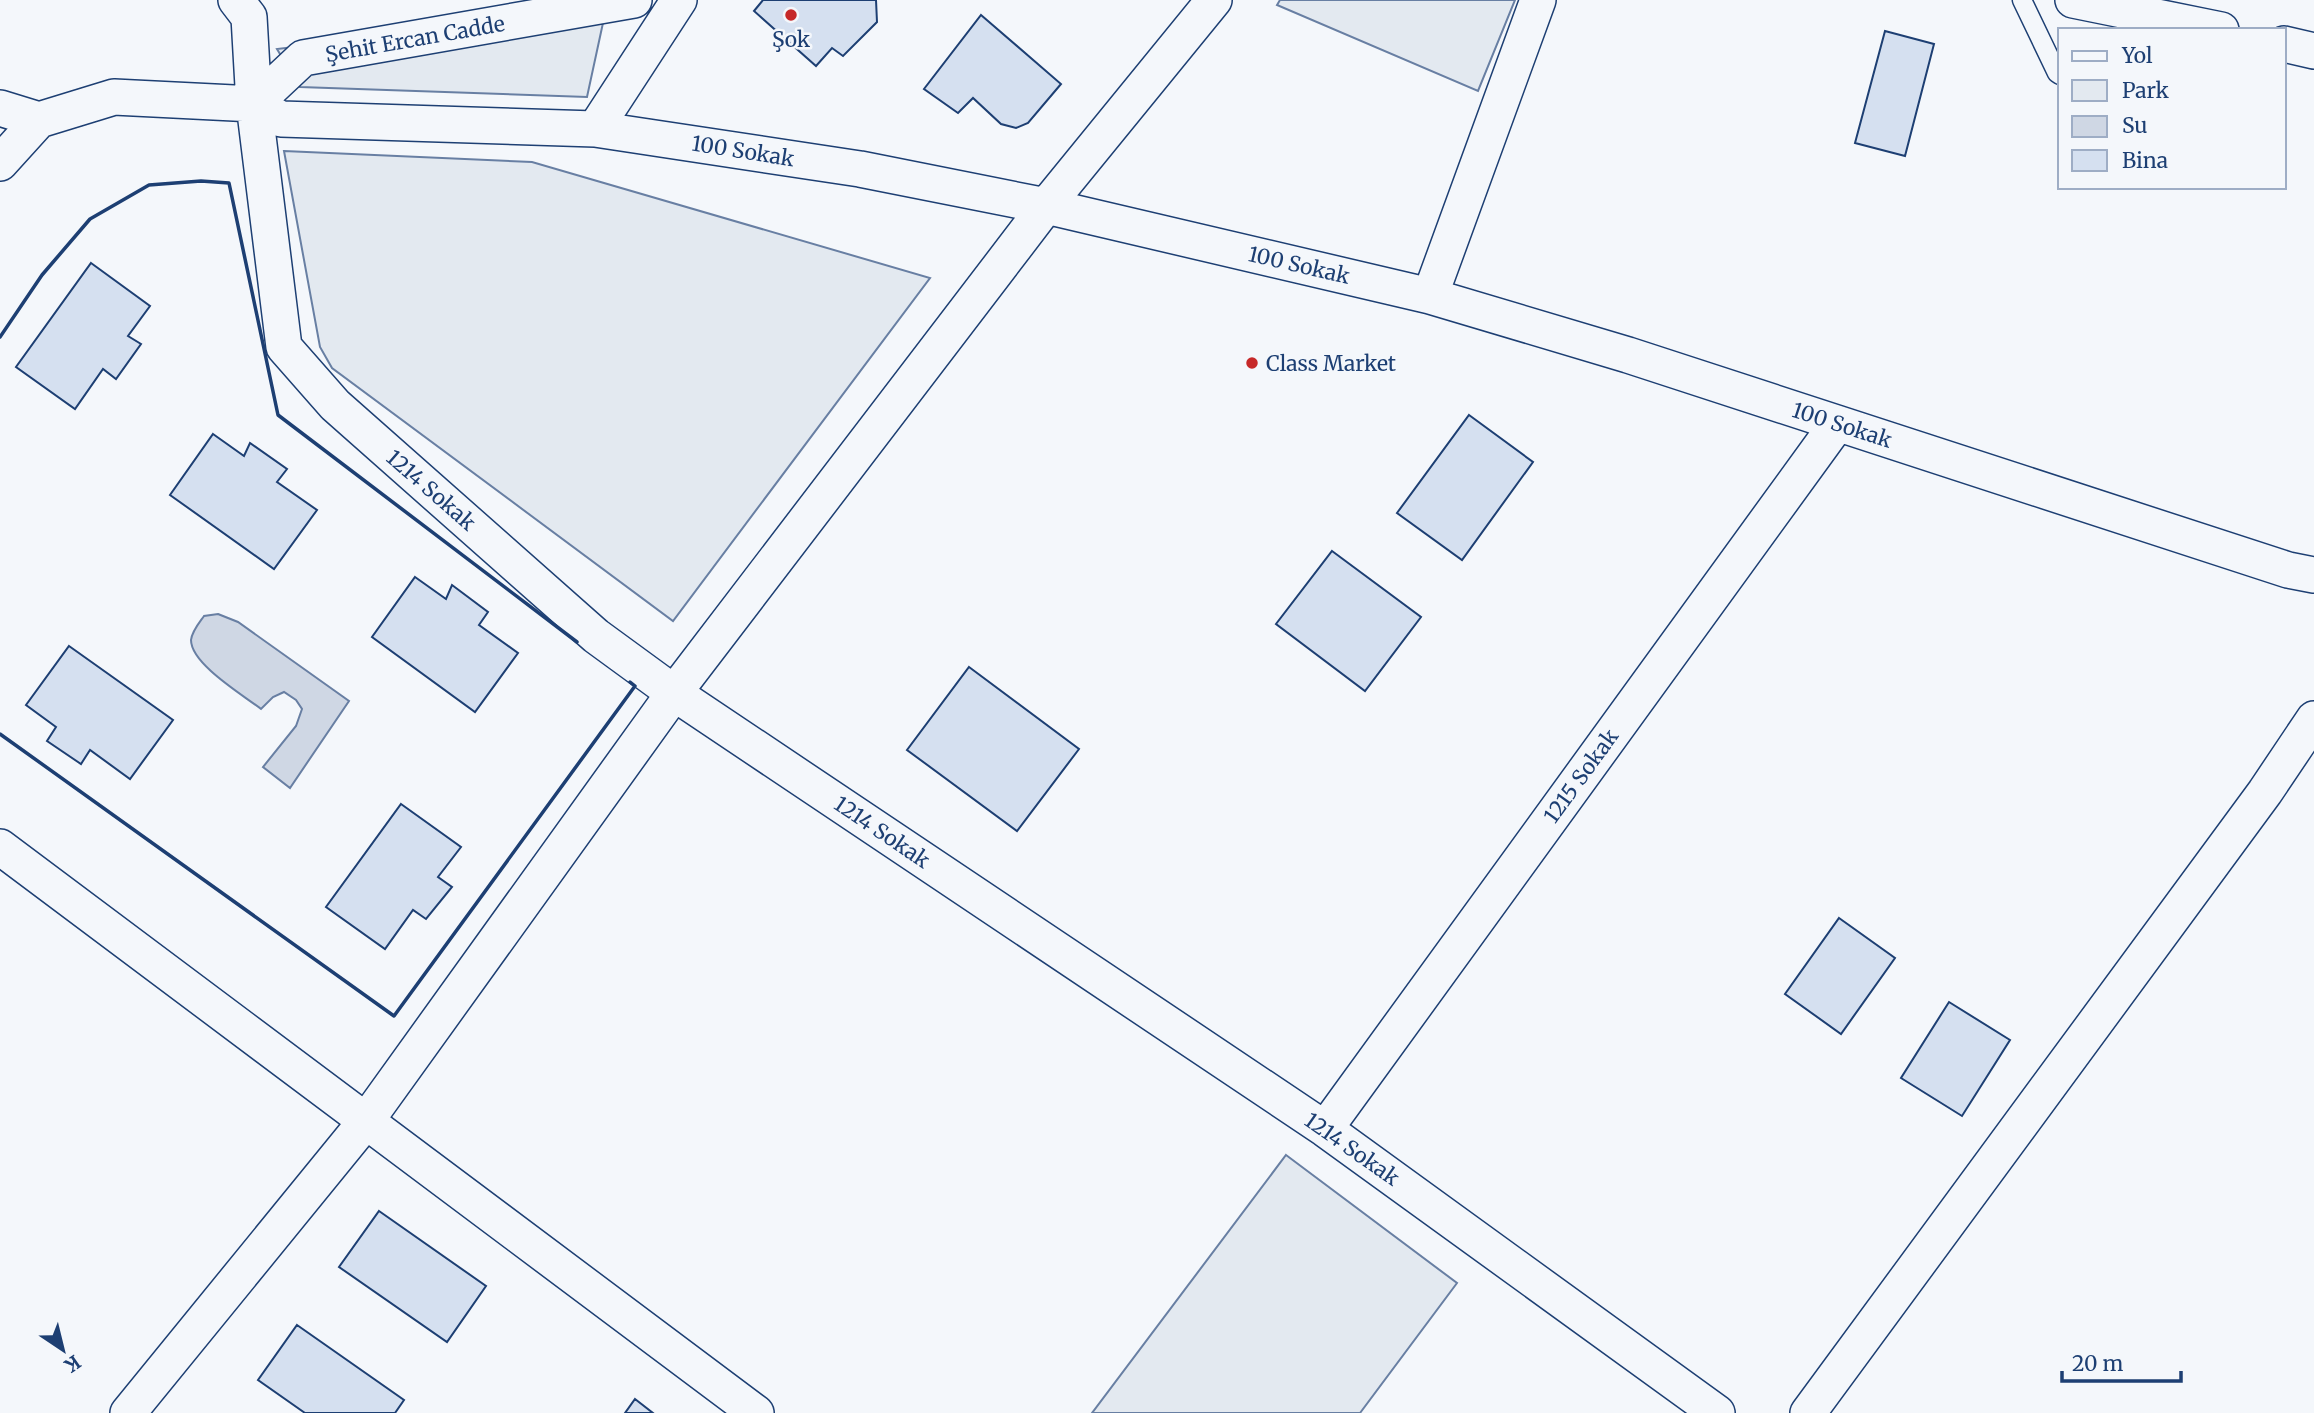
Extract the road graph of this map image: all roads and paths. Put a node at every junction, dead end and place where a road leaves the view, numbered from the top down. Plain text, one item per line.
1 (236, 0) edge
2 (634, 0) edge
3 (679, 0) edge
4 (1214, 0) edge
5 (1538, 0) edge
6 (2022, 0) edge
7 (2073, 0) edge
8 (2201, 18) edge
9 (2286, 44) edge
10 (2314, 51) edge
11 (2058, 74) edge
12 (254, 104) junction
13 (0, 108) edge
14 (39, 120) junction
15 (595, 129) junction
16 (0, 163) edge
17 (1046, 206) junction
18 (1430, 296) junction
19 (1837, 424) junction
20 (2314, 575) edge
21 (674, 693) junction
22 (2314, 719) edge
23 (0, 847) edge
24 (366, 1121) junction
25 (1325, 1129) junction
26 (128, 1413) edge
27 (756, 1413) edge
28 (1717, 1413) edge
29 (1808, 1413) edge

1 - 12 street, 1214 Sokak
2 - 12 street, Şehit Ercan Cadde
3 - 15 street
4 - 17 street
5 - 18 street
6 - 11 lane
7 - 8 street
9 - 10 street
12 - 14 street
12 - 15 street, 100 Sokak
12 - 21 street, 1214 Sokak
13 - 14 street
14 - 16 street
15 - 17 street, 100 Sokak
17 - 18 street, 100 Sokak
17 - 21 street
18 - 19 street, 100 Sokak
19 - 20 street, 100 Sokak
19 - 25 street, 1215 Sokak
21 - 24 street
21 - 25 street, 1214 Sokak
22 - 29 street
23 - 24 street
24 - 26 street
24 - 27 street
25 - 28 street, 1214 Sokak

